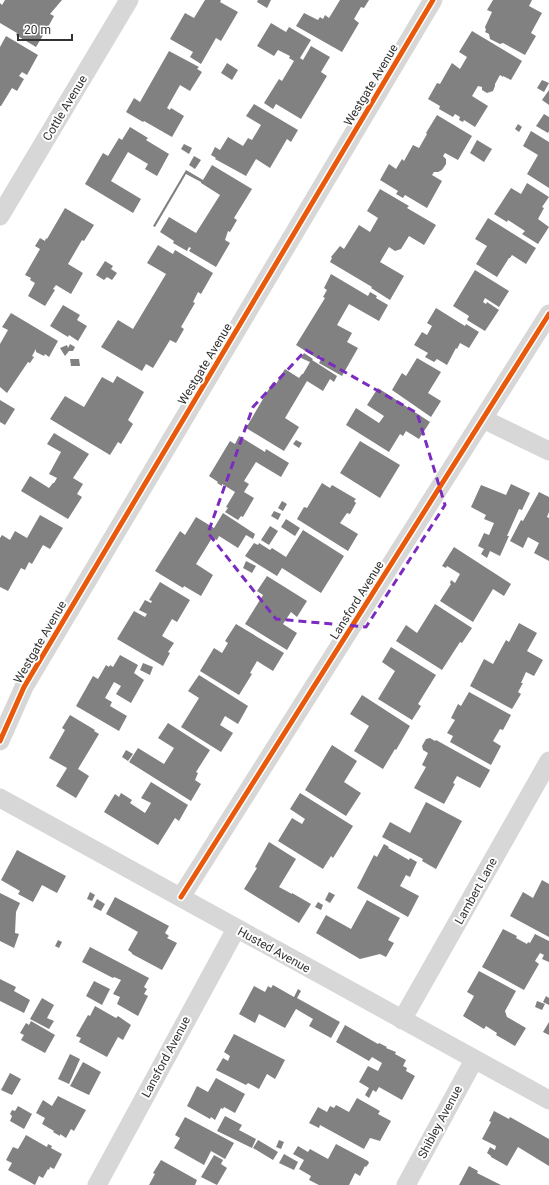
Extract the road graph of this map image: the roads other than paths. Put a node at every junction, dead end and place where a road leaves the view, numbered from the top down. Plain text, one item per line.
1 (129, 0) edge
2 (433, 0) edge
3 (0, 216) edge
4 (549, 314) edge
5 (483, 419) junction
6 (549, 451) edge
7 (0, 741) edge
8 (549, 761) edge
9 (0, 798) edge
10 (181, 897) junction
11 (236, 929) junction
12 (402, 1020) junction
13 (474, 1060) junction
14 (549, 1100) edge
15 (96, 1185) edge
16 (406, 1185) edge

1 - 3 street, Cottle Avenue
2 - 7 street, Westgate Avenue
4 - 5 street, Lansford Avenue
5 - 6 street
5 - 10 street, Lansford Avenue
8 - 12 street, Lambert Lane
9 - 10 street, Husted Avenue
10 - 11 street, Husted Avenue
11 - 12 street, Husted Avenue
11 - 15 street, Lansford Avenue
12 - 13 street, Husted Avenue
13 - 14 street, Husted Avenue
13 - 16 street, Shibley Avenue

